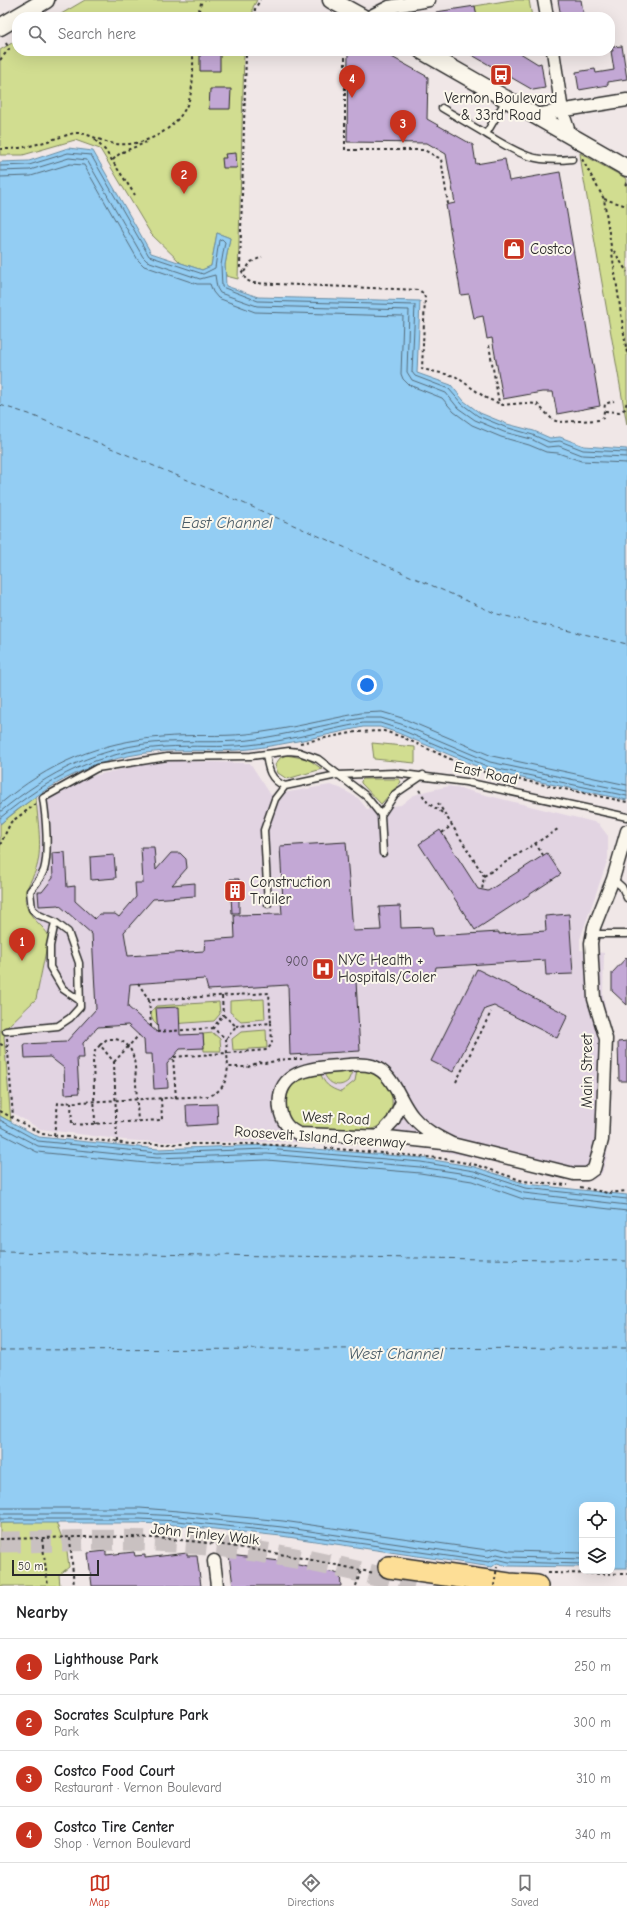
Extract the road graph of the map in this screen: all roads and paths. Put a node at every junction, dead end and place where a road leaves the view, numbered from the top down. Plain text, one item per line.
1 (46, 0) edge
2 (202, 0) edge
3 (260, 0) edge
4 (331, 0) edge
5 (429, 0) edge
6 (544, 0) edge
7 (26, 12) edge
8 (198, 12) edge
9 (255, 12) edge
10 (353, 12) edge
11 (380, 12) edge
12 (546, 12) edge
13 (12, 23) edge
14 (2, 34) edge
15 (193, 56) edge
16 (246, 56) edge
17 (345, 56) edge
18 (431, 56) edge
19 (554, 56) edge
20 (0, 60) edge
21 (506, 99) junction
22 (627, 100) edge
23 (442, 108) dead end
24 (562, 111) junction
25 (535, 115) junction
26 (486, 134) junction
27 (570, 135) junction
28 (152, 138) junction
29 (94, 139) junction
30 (0, 149) edge
31 (572, 159) dead end
32 (113, 160) junction
33 (583, 162) dead end
34 (627, 168) edge
35 (135, 195) dead end
36 (604, 199) junction
37 (448, 204) dead end
38 (627, 206) edge
39 (613, 250) junction
40 (262, 257) dead end
41 (627, 272) edge
42 (244, 273) junction
43 (488, 345) dead end
44 (627, 354) edge
45 (614, 401) dead end
46 (627, 401) edge
47 (499, 403) junction
48 (605, 411) junction
49 (296, 744) dead end
50 (266, 754) junction
51 (423, 775) junction
52 (337, 776) junction
53 (285, 786) junction
54 (419, 790) dead end
55 (43, 798) junction
56 (627, 802) edge
57 (438, 803) dead end
58 (445, 814) junction
59 (381, 815) junction
60 (627, 817) edge
61 (452, 825) junction
62 (558, 829) dead end
63 (627, 831) edge
64 (442, 833) dead end
65 (535, 843) junction
66 (0, 845) edge
67 (383, 853) dead end
68 (543, 855) dead end
69 (484, 876) junction
70 (613, 879) junction
71 (482, 890) dead end
72 (627, 898) edge
73 (268, 904) dead end
74 (55, 922) junction
75 (592, 934) junction
76 (627, 934) edge
77 (138, 983) dead end
78 (222, 996) junction
79 (79, 1000) junction
80 (149, 1000) junction
81 (491, 1012) dead end
82 (223, 1015) junction
83 (271, 1023) junction
84 (236, 1026) junction
85 (151, 1027) dead end
86 (213, 1028) junction
87 (6, 1031) joint
88 (157, 1032) dead end
89 (139, 1035) dead end
90 (226, 1039) junction
91 (0, 1044) edge
92 (100, 1045) junction
93 (128, 1046) junction
94 (7, 1047) junction
95 (227, 1053) junction
96 (306, 1059) dead end
97 (114, 1062) junction
98 (228, 1067) junction
99 (456, 1082) dead end
100 (161, 1098) junction
101 (176, 1098) junction
102 (137, 1099) junction
103 (115, 1100) junction
104 (94, 1101) junction
105 (71, 1102) junction
106 (402, 1102) junction
107 (0, 1111) edge
108 (13, 1117) junction
109 (138, 1121) junction
110 (116, 1122) junction
111 (95, 1124) junction
112 (54, 1135) junction
113 (379, 1136) junction
114 (117, 1142) junction
115 (452, 1144) junction
116 (299, 1146) dead end
117 (321, 1148) dead end
118 (591, 1172) joint
119 (570, 1186) dead end
120 (577, 1186) dead end
121 (627, 1191) edge
122 (42, 1538) junction
123 (70, 1538) junction
124 (0, 1539) edge
125 (212, 1544) junction
126 (212, 1548) dead end
127 (214, 1561) dead end
128 (502, 1568) dead end
129 (361, 1570) junction
130 (383, 1570) joint
131 (627, 1574) edge
132 (540, 1580) edge
133 (48, 1586) edge
134 (74, 1586) edge
135 (217, 1586) edge
136 (356, 1586) edge
137 (494, 1586) edge

1 - 7 main road
2 - 8 path
3 - 9 path
4 - 10 main road
5 - 11 street
6 - 12 street
13 - 14 main road
14 - 20 path
15 - 28 path
16 - 42 path
17 - 37 path
18 - 21 main road
19 - 24 street
21 - 25 main road
21 - 26 lane
22 - 24 street
23 - 26 lane
24 - 25 street
24 - 27 street
25 - 27 main road
26 - 31 lane
27 - 34 main road
28 - 29 path
28 - 32 path
29 - 30 path
29 - 32 path
32 - 35 path
33 - 36 path
36 - 38 path
36 - 39 path
39 - 41 path
39 - 44 path
40 - 42 path
42 - 47 path
43 - 47 path
45 - 48 path
46 - 48 path
47 - 48 path
49 - 56 path
50 - 52 lane
50 - 53 lane
50 - 55 lane
51 - 52 lane, East Road
51 - 59 lane
51 - 60 lane, East Road
52 - 53 lane, East Road
52 - 59 lane
53 - 73 lane
54 - 58 path
55 - 66 path
55 - 74 lane
57 - 58 path
58 - 61 path
59 - 67 lane
61 - 64 path
61 - 69 path
62 - 65 path
63 - 70 street, Main Street
65 - 68 path
65 - 69 path
69 - 71 path
70 - 72 lane
70 - 75 street, Main Street
74 - 79 lane
74 - 79 lane
75 - 76 lane
75 - 118 street, Main Street
77 - 80 path
78 - 80 path
78 - 82 path
78 - 83 path
79 - 87 lane
80 - 85 path
81 - 99 path
82 - 84 path
82 - 86 path
83 - 84 path
83 - 95 path
84 - 90 path
86 - 88 path
86 - 90 path
87 - 94 path
89 - 93 path
90 - 95 path
91 - 94 path
92 - 93 path
92 - 97 path
92 - 104 path
93 - 97 path
93 - 102 path
94 - 108 path
95 - 98 path
95 - 101 path
96 - 98 path
97 - 103 path
98 - 101 path
100 - 101 path
100 - 102 path
100 - 109 path
102 - 103 path
102 - 109 path
103 - 104 path
103 - 110 path
104 - 105 path
104 - 111 path
105 - 111 path
105 - 112 path
106 - 113 street, West Road
106 - 113 street, West Road
106 - 115 street, West Road
107 - 108 path, Roosevelt Island Greenway
108 - 112 path, Roosevelt Island Greenway
109 - 110 path
110 - 111 path
110 - 114 path
112 - 114 path, Roosevelt Island Greenway
113 - 115 street, West Road
114 - 116 path, Roosevelt Island Greenway
115 - 118 street, West Road
117 - 119 path, Roosevelt Island Greenway
120 - 121 path
122 - 123 path, John Finley Walk
122 - 124 path, John Finley Walk
122 - 133 path
123 - 125 path, John Finley Walk
123 - 134 path
125 - 126 path
125 - 129 path, John Finley Walk
127 - 135 street
128 - 137 path, bridge
129 - 130 path, John Finley Walk
129 - 136 path
130 - 132 highway
131 - 132 path

